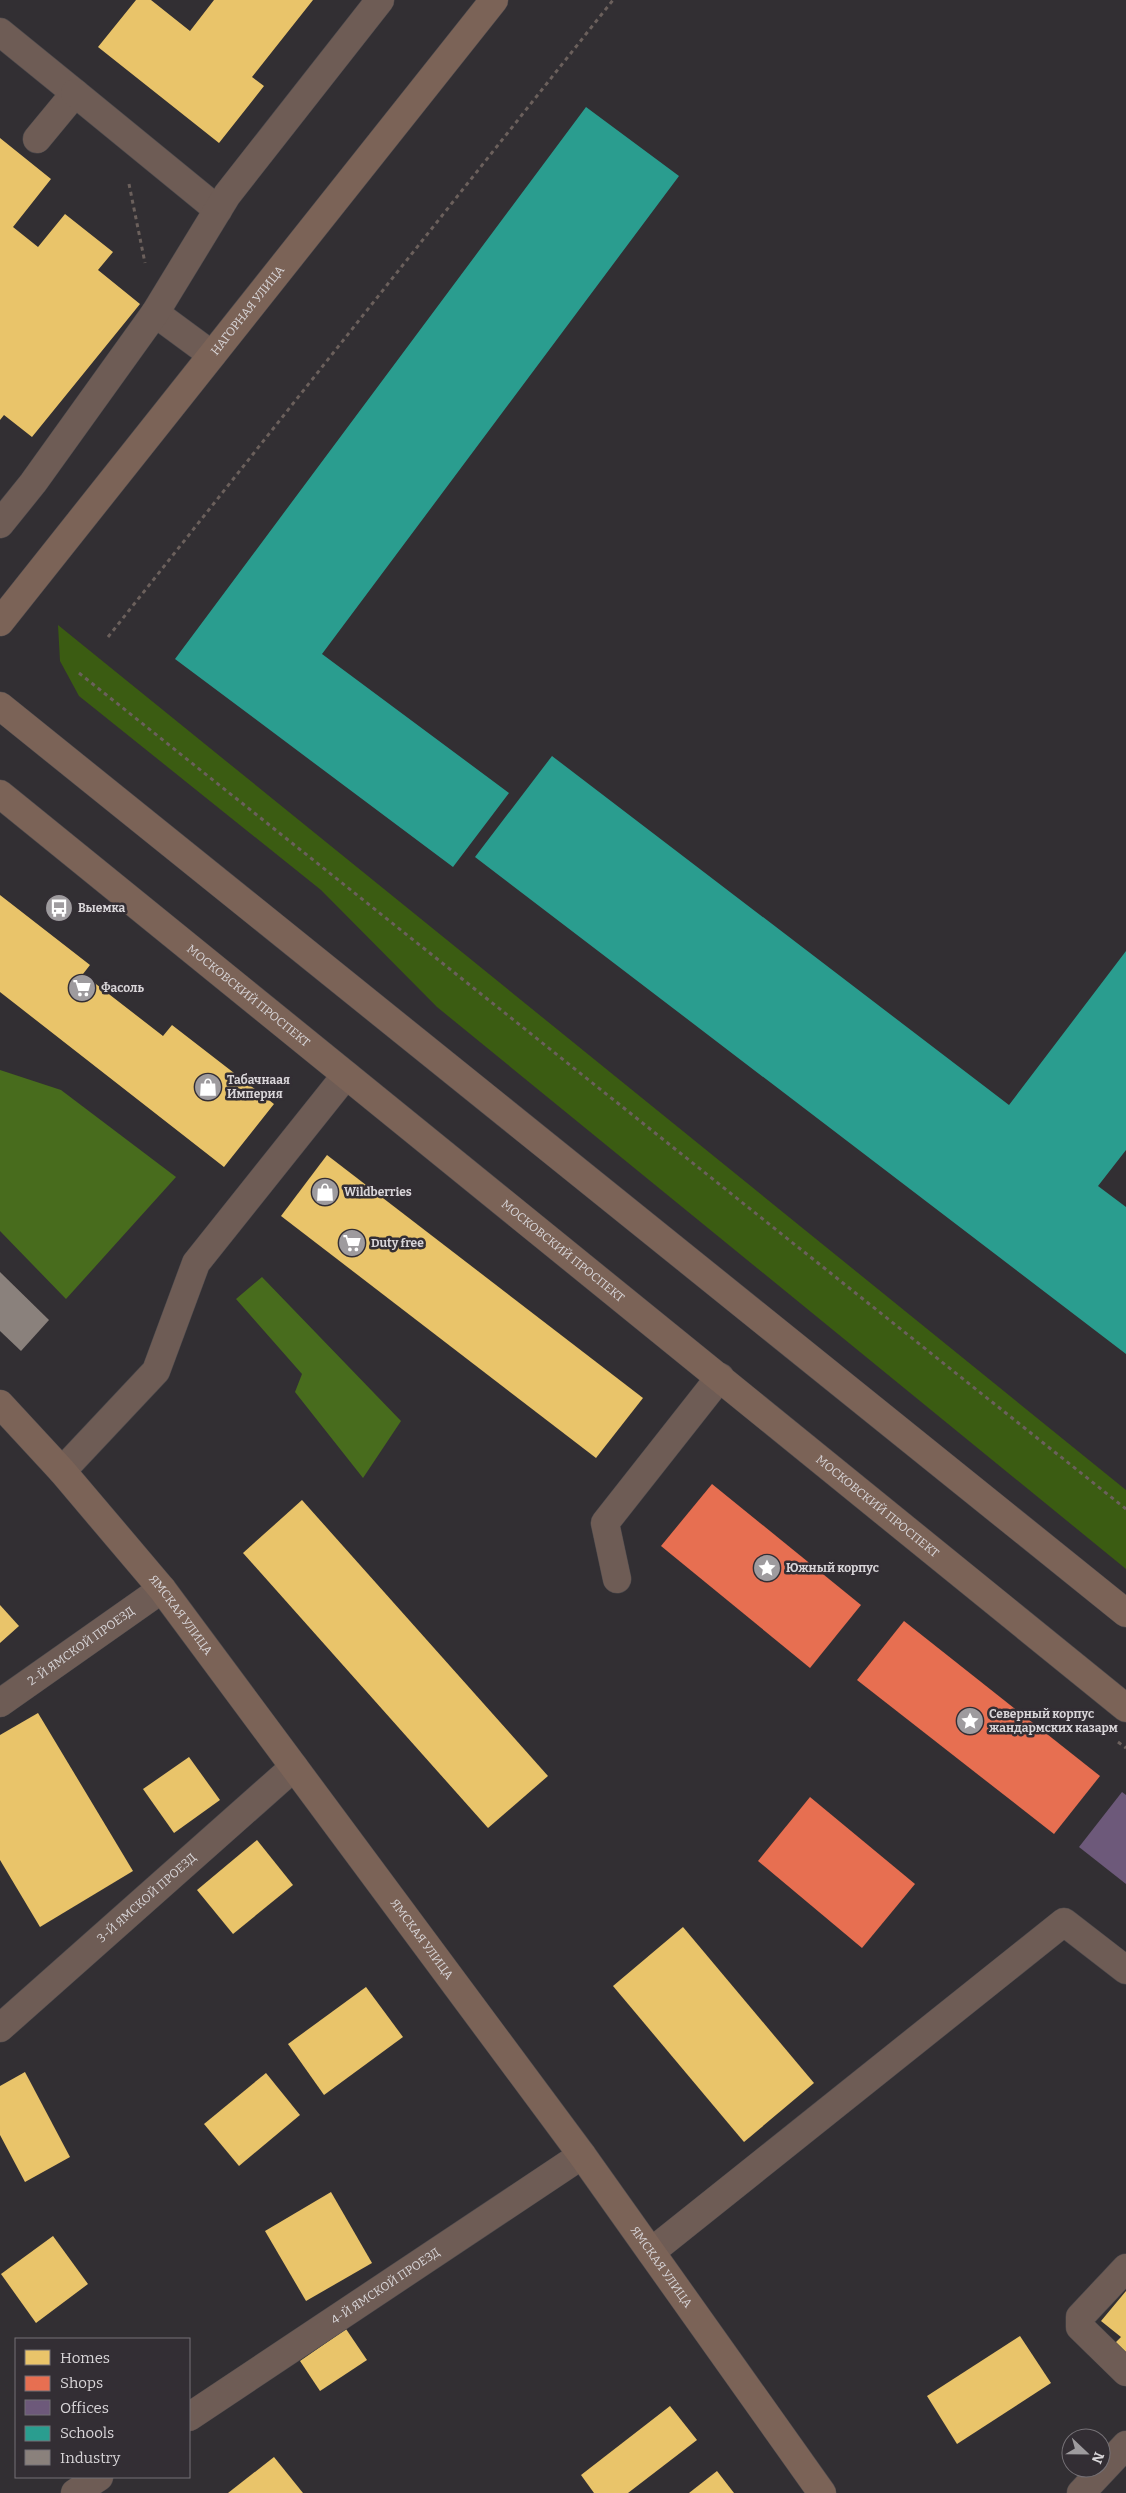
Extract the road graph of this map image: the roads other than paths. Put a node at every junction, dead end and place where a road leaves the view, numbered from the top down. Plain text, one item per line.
1 (380, 0) edge
2 (494, 0) edge
3 (0, 32) edge
4 (75, 93) junction
5 (37, 139) dead end
6 (218, 210) junction
7 (156, 313) junction
8 (212, 356) junction
9 (0, 524) edge
10 (0, 622) edge
11 (0, 706) edge
12 (0, 794) edge
13 (346, 1075) junction
14 (720, 1377) junction
15 (0, 1404) edge
16 (62, 1471) junction
17 (616, 1579) dead end
18 (162, 1589) junction
19 (1126, 1613) edge
20 (0, 1703) edge
21 (1126, 1708) edge
22 (294, 1767) junction
23 (1126, 1970) edge
24 (0, 2028) edge
25 (582, 2156) junction
26 (651, 2252) junction
27 (1126, 2268) edge
28 (1126, 2372) edge
29 (190, 2416) edge
30 (1126, 2445) edge
31 (98, 2478) edge
32 (75, 2493) edge
33 (822, 2493) edge
34 (1081, 2493) edge

1 - 6 street
2 - 8 main road, НАГОРНАЯ УЛИЦА
3 - 4 street
4 - 5 street
4 - 6 street
6 - 7 street
7 - 8 street
7 - 9 street
8 - 10 main road, НАГОРНАЯ УЛИЦА
11 - 19 main road
12 - 13 main road, МОСКОВСКИЙ ПРОСПЕКТ
13 - 14 main road, МОСКОВСКИЙ ПРОСПЕКТ
13 - 16 street
14 - 17 street
14 - 21 main road, МОСКОВСКИЙ ПРОСПЕКТ
15 - 16 main road, ЯМСКАЯ УЛИЦА
16 - 18 main road, ЯМСКАЯ УЛИЦА
18 - 20 street, 2-Й ЯМСКОЙ ПРОЕЗД
18 - 22 main road, ЯМСКАЯ УЛИЦА
22 - 24 street, 3-Й ЯМСКОЙ ПРОЕЗД
22 - 25 main road, ЯМСКАЯ УЛИЦА
23 - 26 street
25 - 26 main road, ЯМСКАЯ УЛИЦА
25 - 29 street, 4-Й ЯМСКОЙ ПРОЕЗД
26 - 33 main road, ЯМСКАЯ УЛИЦА
27 - 28 street
30 - 34 street
31 - 32 street

